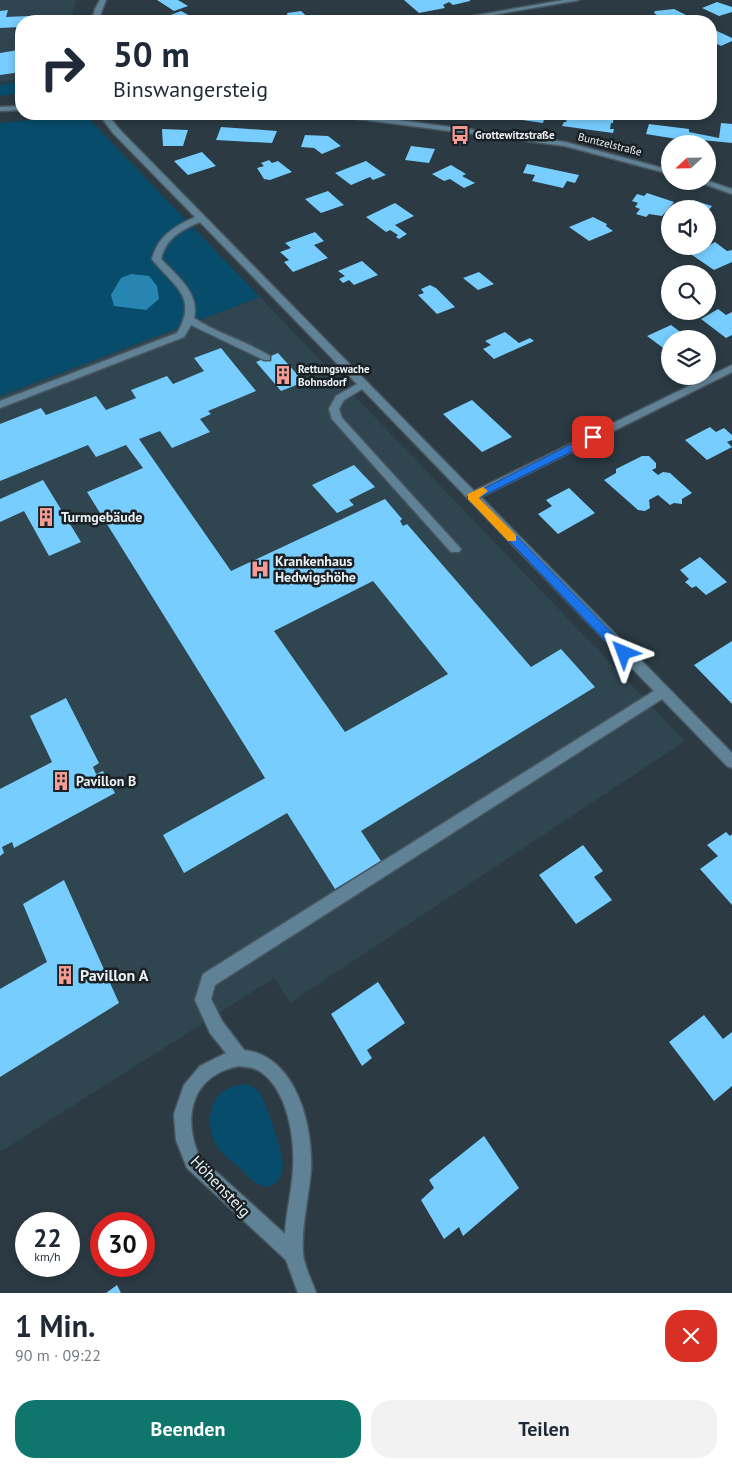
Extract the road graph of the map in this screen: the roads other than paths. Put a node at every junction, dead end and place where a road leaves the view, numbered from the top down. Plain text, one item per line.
1 (103, 0) edge
2 (531, 0) edge
3 (576, 0) edge
4 (538, 6) junction
5 (96, 15) edge
6 (484, 15) edge
7 (15, 108) edge
8 (0, 109) edge
9 (106, 120) edge
10 (386, 120) edge
11 (661, 170) edge
12 (716, 186) edge
13 (732, 192) edge
14 (201, 218) junction
15 (191, 320) junction
16 (267, 358) dead end
17 (732, 368) edge
18 (362, 384) junction
19 (0, 405) edge
20 (472, 497) junction
21 (455, 549) dead end
22 (663, 692) junction
23 (732, 762) edge
24 (240, 1058) junction
25 (294, 1255) junction
26 (307, 1293) edge

1 - 5 street
2 - 4 street
3 - 4 street
4 - 6 street
7 - 8 street
9 - 14 street
10 - 11 street, Buntzelstraße
12 - 13 street
14 - 15 street
14 - 18 street
15 - 16 street
15 - 19 street
17 - 20 street
18 - 20 street
18 - 21 street
20 - 22 street
22 - 23 street
22 - 24 street
24 - 25 street, Höhensteig
24 - 25 street, Höhensteig
25 - 26 street, Höhensteig

